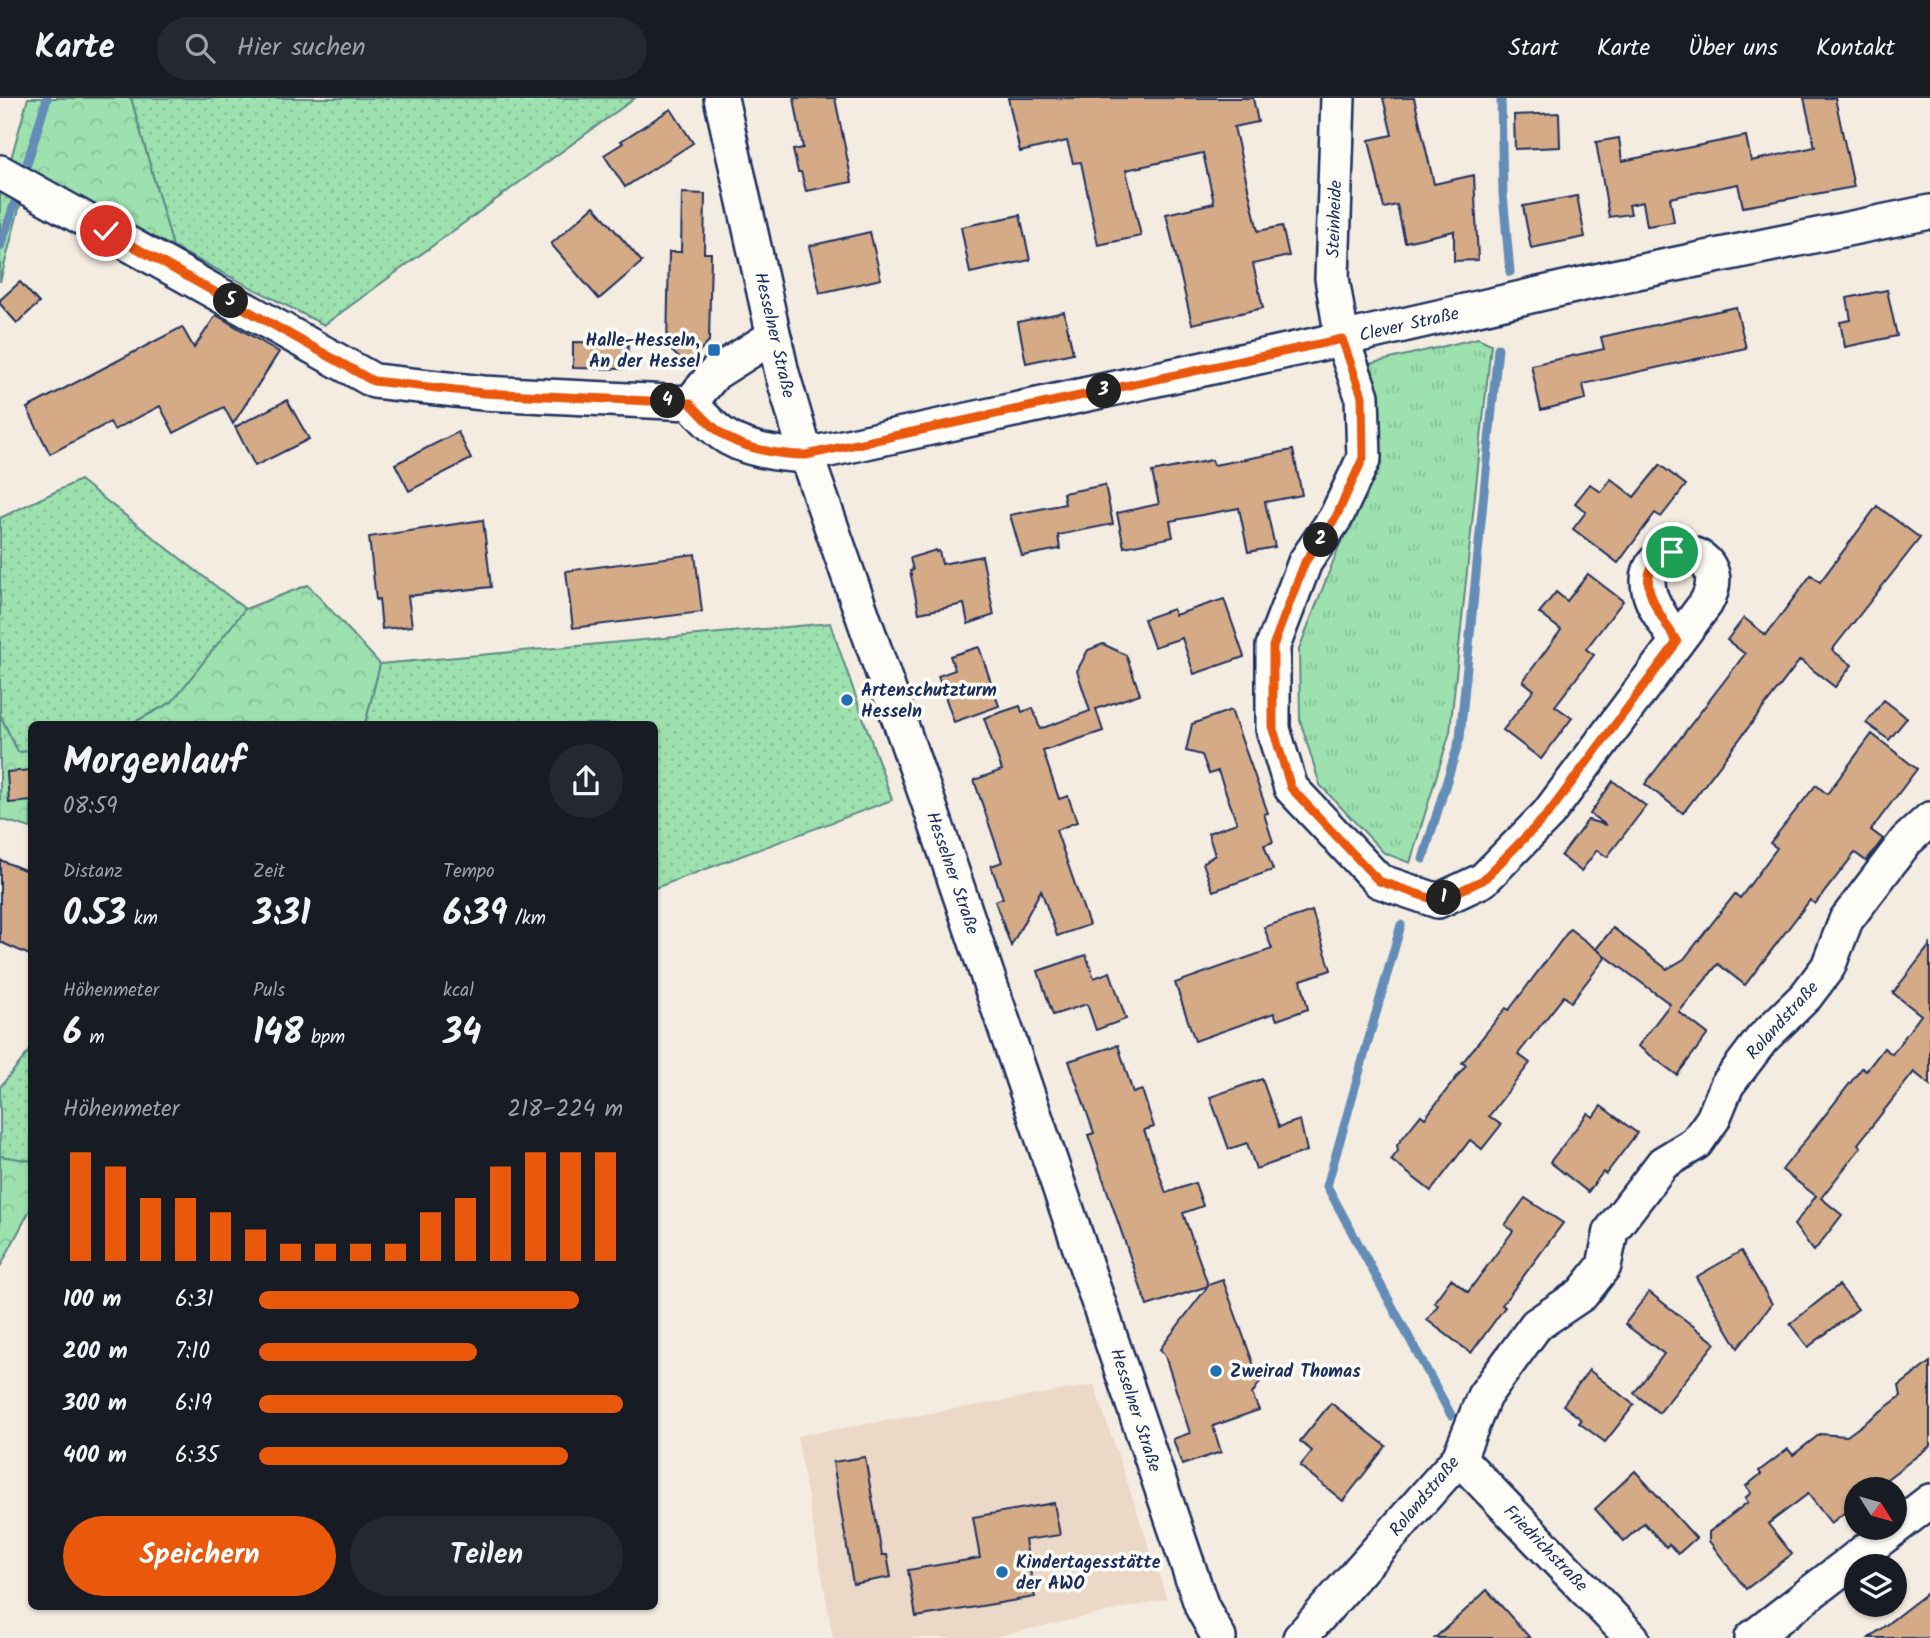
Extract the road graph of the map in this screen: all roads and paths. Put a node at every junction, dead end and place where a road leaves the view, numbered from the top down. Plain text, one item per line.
1 (721, 98) edge
2 (1338, 98) edge
3 (0, 172) edge
4 (1930, 212) edge
5 (1342, 339) junction
6 (775, 341) junction
7 (690, 403) junction
8 (806, 455) junction
9 (1677, 642) dead end
10 (1930, 819) edge
11 (1459, 1458) junction
12 (1930, 1501) edge
13 (1219, 1638) edge
14 (1300, 1638) edge
15 (1632, 1638) edge
16 (1752, 1638) edge

1 - 6 street, Hesselner Straße
2 - 5 street, Steinheide
3 - 7 street
4 - 5 street, Clever Straße
5 - 8 street, Clever Straße
5 - 9 street, Steinheide
6 - 7 street
6 - 8 street, Hesselner Straße
7 - 8 street, Clever Straße
8 - 13 street, Hesselner Straße
10 - 11 street, Rolandstraße
11 - 14 street, Rolandstraße
11 - 15 street, Friedrichstraße
12 - 16 street

